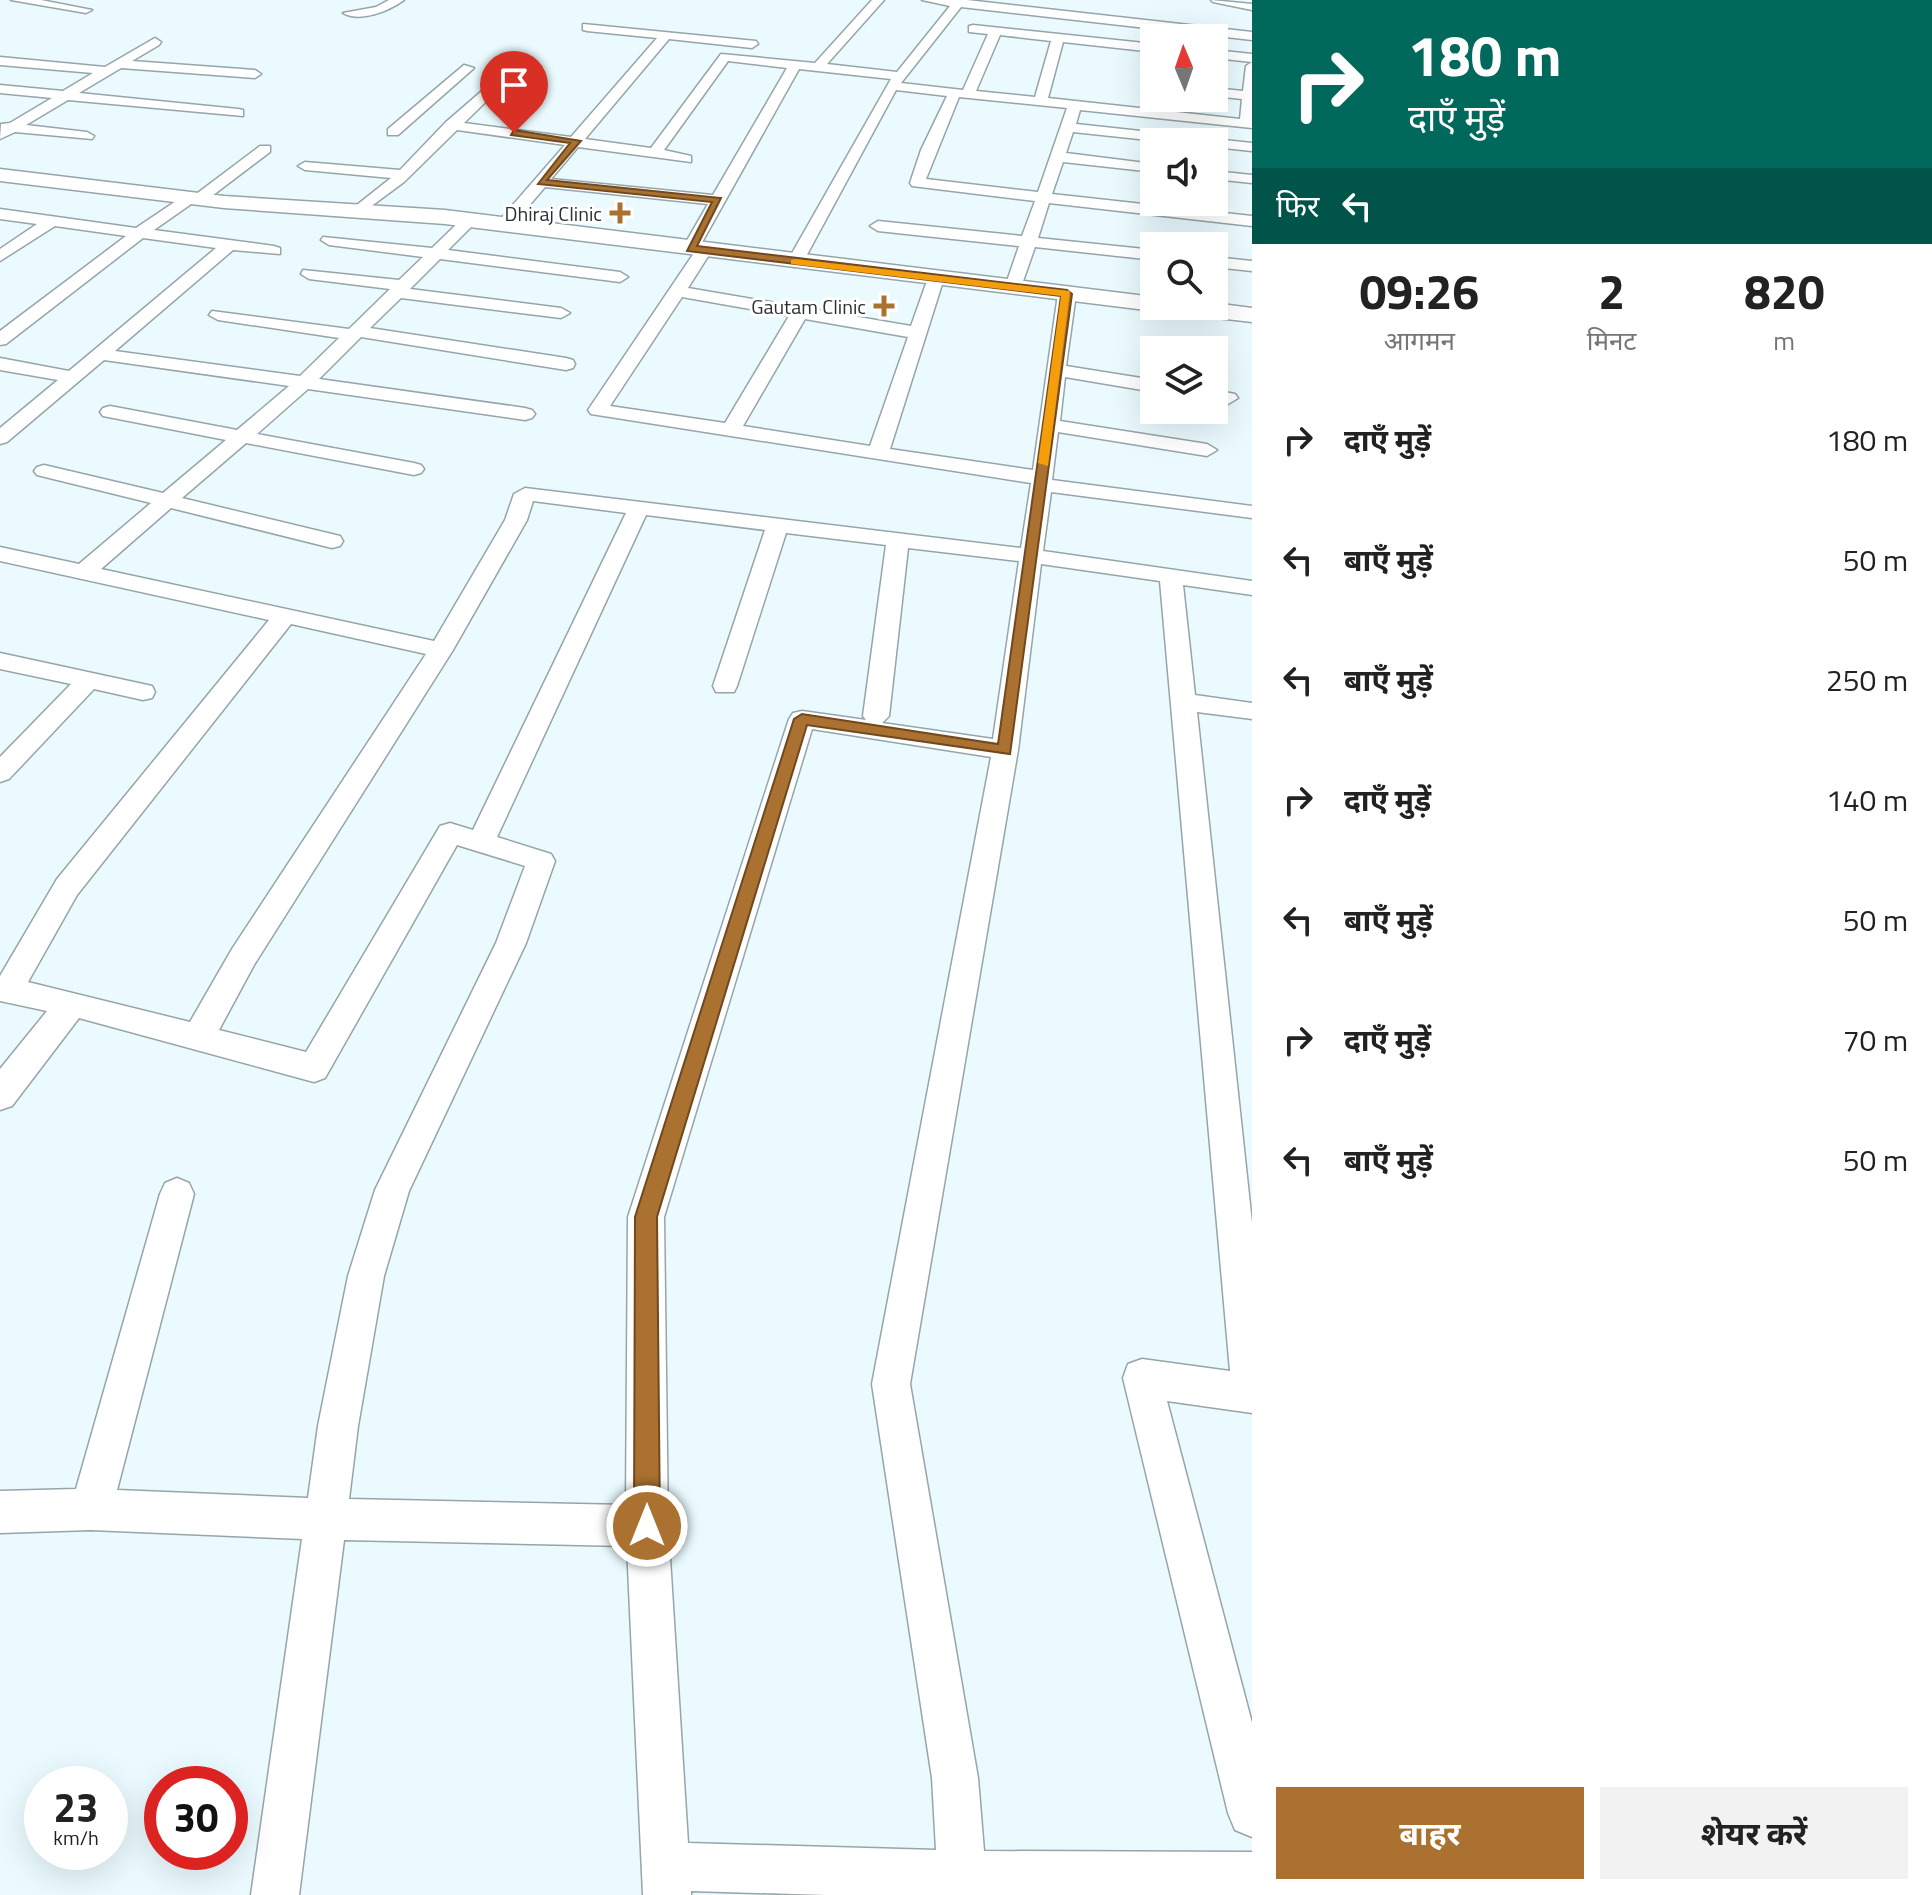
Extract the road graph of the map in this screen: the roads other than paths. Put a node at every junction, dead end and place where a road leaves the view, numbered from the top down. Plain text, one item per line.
1 (17, 0) edge
2 (76, 0) edge
3 (398, 0) edge
4 (878, 0) edge
5 (928, 0) edge
6 (1038, 0) edge
7 (1217, 0) edge
8 (960, 2) edge
9 (61, 7) junction
10 (1252, 7) edge
11 (86, 10) dead end
12 (1030, 11) junction
13 (349, 13) dead end
14 (587, 27) dead end
15 (973, 29) dead end
16 (995, 32) junction
17 (666, 35) junction
18 (1252, 36) edge
19 (1058, 38) junction
20 (155, 42) dead end
21 (738, 42) junction
22 (765, 45) dead end
23 (1140, 47) edge
24 (1228, 55) edge
25 (216, 56) dead end
26 (725, 57) junction
27 (1252, 58) edge
28 (0, 61) edge
29 (795, 64) junction
30 (819, 66) junction
31 (1252, 66) edge
32 (114, 68) junction
33 (468, 68) dead end
34 (197, 70) junction
35 (255, 74) dead end
36 (505, 75) dead end
37 (895, 81) junction
38 (0, 89) edge
39 (962, 93) junction
40 (1228, 94) edge
41 (66, 95) junction
42 (1250, 96) edge
43 (1041, 101) junction
44 (1075, 105) junction
45 (238, 113) dead end
46 (1249, 123) edge
47 (1068, 127) junction
48 (3, 130) edge
49 (439, 132) junction
50 (409, 133) dead end
51 (1140, 135) edge
52 (87, 136) dead end
53 (576, 141) junction
54 (1228, 144) edge
55 (1252, 147) edge
56 (265, 149) dead end
57 (655, 153) junction
58 (1059, 157) junction
59 (686, 159) dead end
60 (305, 166) dead end
61 (1140, 166) edge
62 (0, 175) edge
63 (403, 175) junction
64 (1228, 176) edge
65 (1252, 179) edge
66 (541, 182) junction
67 (194, 199) junction
68 (1046, 199) junction
69 (718, 200) junction
70 (358, 211) junction
71 (0, 214) edge
72 (53, 220) junction
73 (469, 221) junction
74 (1252, 221) edge
75 (504, 225) junction
76 (878, 226) dead end
77 (142, 231) junction
78 (329, 240) dead end
79 (1027, 242) junction
80 (231, 244) junction
81 (697, 250) junction
82 (274, 251) dead end
83 (438, 252) junction
84 (1140, 254) edge
85 (0, 256) edge
86 (795, 262) junction
87 (1228, 263) edge
88 (1252, 266) edge
89 (309, 274) dead end
90 (620, 277) dead end
91 (936, 278) junction
92 (1013, 287) junction
93 (400, 289) junction
94 (677, 291) junction
95 (1067, 294) junction
96 (1140, 302) edge
97 (800, 312) junction
98 (1228, 312) edge
99 (561, 313) dead end
100 (218, 315) dead end
101 (1252, 315) edge
102 (355, 333) junction
103 (918, 333) junction
104 (0, 340) edge
105 (101, 354) junction
106 (0, 364) edge
107 (566, 364) dead end
108 (1057, 370) junction
109 (73, 377) junction
110 (304, 383) junction
111 (1140, 384) edge
112 (110, 412) dead end
113 (525, 414) dead end
114 (1049, 425) junction
115 (730, 431) junction
116 (243, 436) junction
117 (0, 438) edge
118 (1207, 450) dead end
119 (878, 453) junction
120 (414, 469) dead end
121 (44, 471) dead end
122 (1041, 482) junction
123 (170, 502) junction
124 (639, 508) junction
125 (1252, 512) edge
126 (778, 525) junction
127 (898, 540) junction
128 (332, 541) dead end
129 (0, 554) edge
130 (1031, 556) junction
131 (84, 572) junction
132 (1171, 577) junction
133 (1252, 588) edge
134 (285, 616) junction
135 (441, 650) junction
136 (0, 661) edge
137 (90, 679) junction
138 (725, 686) dead end
139 (143, 692) dead end
140 (1183, 702) junction
141 (1252, 711) edge
142 (876, 716) dead end
143 (1005, 750) junction
144 (0, 773) edge
145 (481, 842) junction
146 (3, 990) edge
147 (72, 1004) junction
148 (198, 1038) junction
149 (0, 1096) edge
150 (177, 1194) dead end
151 (1252, 1394) edge
152 (91, 1509) junction
153 (1, 1514) edge
154 (324, 1519) junction
155 (647, 1526) junction
156 (1252, 1813) edge
157 (962, 1875) junction
158 (1252, 1876) edge
159 (667, 1880) edge
160 (275, 1895) edge

1 - 9 street
2 - 9 street
3 - 13 street
4 - 30 street
5 - 8 street
6 - 12 street
7 - 10 street
8 - 12 street
8 - 37 street
9 - 11 street
12 - 18 street
14 - 17 street
15 - 16 street
16 - 19 street
16 - 39 street
17 - 21 street
17 - 53 street
19 - 23 street
19 - 43 street
20 - 32 street
21 - 22 street
21 - 26 street
24 - 27 street
25 - 34 street
26 - 29 street
26 - 57 street
28 - 32 street
29 - 30 street
29 - 69 street
30 - 37 street
31 - 42 street
32 - 34 street
32 - 41 street
33 - 50 street
34 - 35 street
36 - 49 street
37 - 39 street
37 - 86 street
38 - 41 street
39 - 43 street
39 - 68 street
40 - 42 street
41 - 45 street
41 - 48 street
42 - 46 street
43 - 44 street
44 - 46 street
44 - 47 street
47 - 51 street
47 - 58 street
48 - 52 street
49 - 53 street
49 - 63 street
53 - 57 street
53 - 66 street
54 - 55 street
56 - 67 street
57 - 59 street
58 - 61 street
58 - 68 street
60 - 63 street
62 - 67 street
63 - 70 street
64 - 65 street
66 - 69 street
66 - 75 street
67 - 70 street
67 - 77 street
68 - 74 street
68 - 79 street
69 - 81 street
70 - 73 street
71 - 72 street
72 - 77 street
72 - 85 street
73 - 75 street
73 - 83 street
75 - 81 street
76 - 79 street
77 - 80 street
77 - 104 street
78 - 83 street
79 - 84 street
79 - 92 street
80 - 82 street
80 - 105 street
81 - 86 street
81 - 94 street
83 - 90 street
83 - 93 street
86 - 91 street
87 - 88 street
89 - 93 street
91 - 92 street
91 - 103 street
92 - 95 street
93 - 99 street
93 - 102 street
94 - 97 street
94 - 115 street
95 - 96 street
95 - 108 street
97 - 103 street
97 - 115 street
98 - 101 street
100 - 102 street
102 - 107 street
102 - 110 street
103 - 119 street
105 - 109 street
105 - 110 street
106 - 109 street
108 - 111 street
108 - 114 street
109 - 117 street
110 - 113 street
110 - 116 street
112 - 116 street
114 - 118 street
114 - 122 street
115 - 119 street
116 - 120 street
116 - 123 street
119 - 122 street
121 - 123 street
122 - 125 street
122 - 130 street
123 - 128 street
123 - 131 street
124 - 126 street
124 - 135 street
124 - 145 street
126 - 127 street
126 - 138 street
127 - 130 street
127 - 142 street
129 - 131 street
130 - 132 street
130 - 143 street
131 - 134 street
132 - 133 street
132 - 140 street
134 - 135 street
134 - 146 street
135 - 148 street
136 - 137 street
137 - 139 street
137 - 144 street
140 - 141 street
140 - 151 street
143 - 155 street
143 - 157 street
145 - 148 street
145 - 154 street
146 - 147 street
147 - 148 street
147 - 149 street
150 - 152 street
151 - 156 street
152 - 153 street
152 - 154 street
154 - 155 street
154 - 160 street
155 - 159 street
157 - 158 street
157 - 159 street

